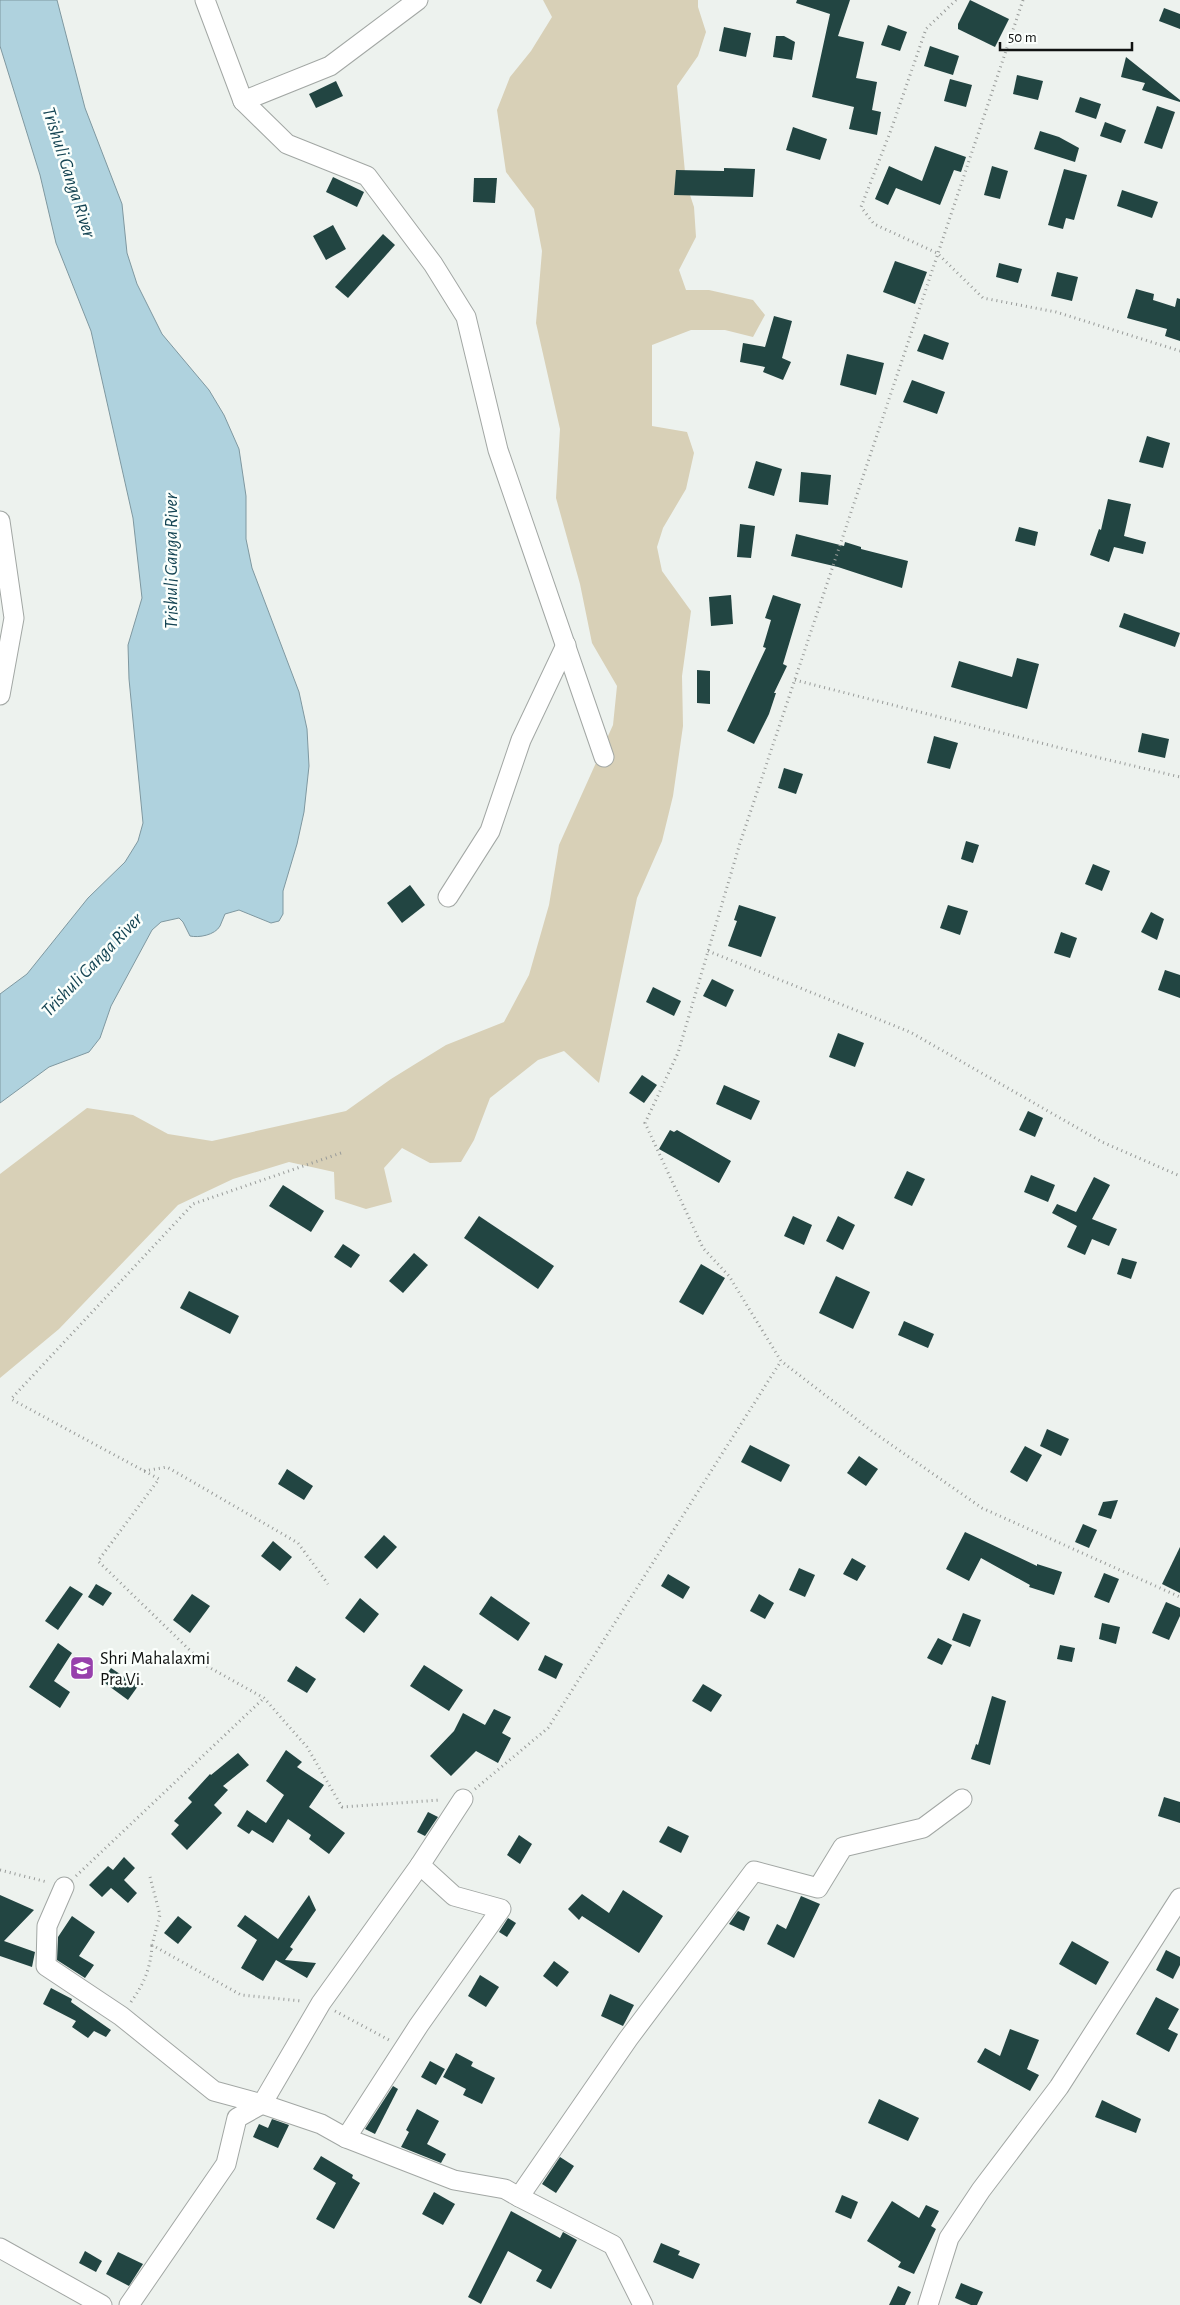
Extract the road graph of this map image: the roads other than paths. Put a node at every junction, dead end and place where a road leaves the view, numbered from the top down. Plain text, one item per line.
1 (205, 0) edge
2 (418, 0) edge
3 (243, 101) junction
4 (0, 521) edge
5 (566, 645) junction
6 (0, 695) edge
7 (604, 757) dead end
8 (448, 897) dead end
9 (463, 1799) road end
10 (962, 1799) dead end
11 (420, 1865) junction
12 (64, 1887) road end
13 (1180, 1898) edge
14 (262, 2104) junction
15 (346, 2138) junction
16 (519, 2197) junction
17 (0, 2248) edge
18 (102, 2305) edge
19 (129, 2305) edge
20 (643, 2305) edge
21 (928, 2305) edge

1 - 3 street
2 - 3 street
3 - 5 street
4 - 6 street
5 - 7 street
5 - 8 street
9 - 11 street
10 - 16 street
11 - 14 street
11 - 15 street
12 - 14 street
13 - 21 street
14 - 15 street
14 - 19 street
15 - 16 street
16 - 20 street
17 - 18 street

